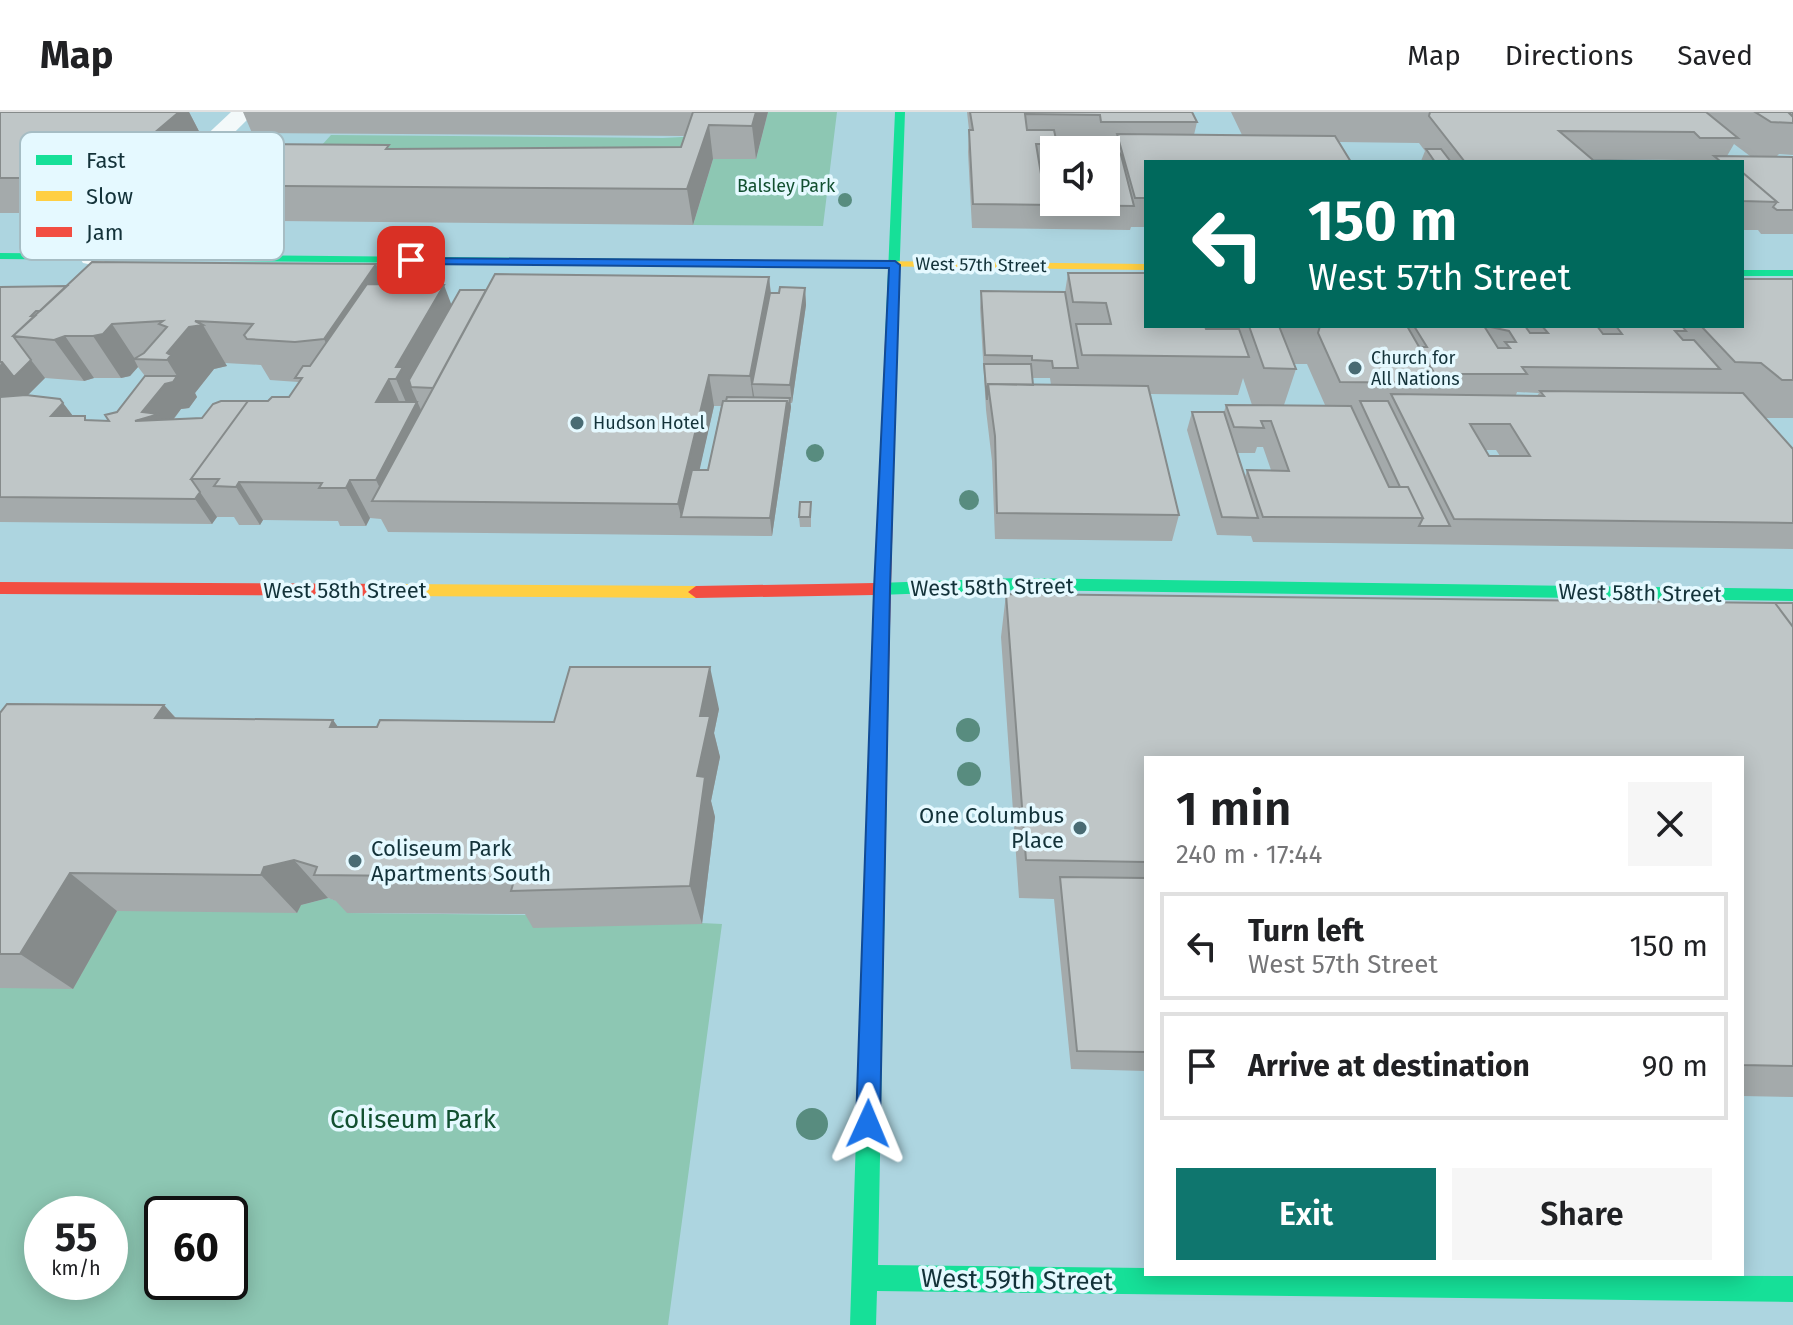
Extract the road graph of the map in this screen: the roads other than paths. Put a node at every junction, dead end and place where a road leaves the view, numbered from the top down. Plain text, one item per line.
1 (244, 112) edge
2 (900, 112) edge
3 (223, 132) edge
4 (0, 256) edge
5 (20, 256) edge
6 (284, 259) edge
7 (895, 265) junction
8 (1144, 267) edge
9 (1744, 273) edge
10 (1793, 273) edge
11 (0, 588) edge
12 (882, 589) junction
13 (1793, 595) edge
14 (864, 1278) junction
15 (1793, 1289) edge
16 (863, 1325) edge

1 - 3 street
2 - 7 main road
4 - 5 main road, West 57th Street
6 - 7 main road, West 57th Street
7 - 8 main road, West 57th Street
7 - 12 main road
9 - 10 main road
11 - 12 main road, West 58th Street
12 - 13 main road, West 58th Street
12 - 14 main road
14 - 15 main road, West 59th Street
14 - 16 main road

